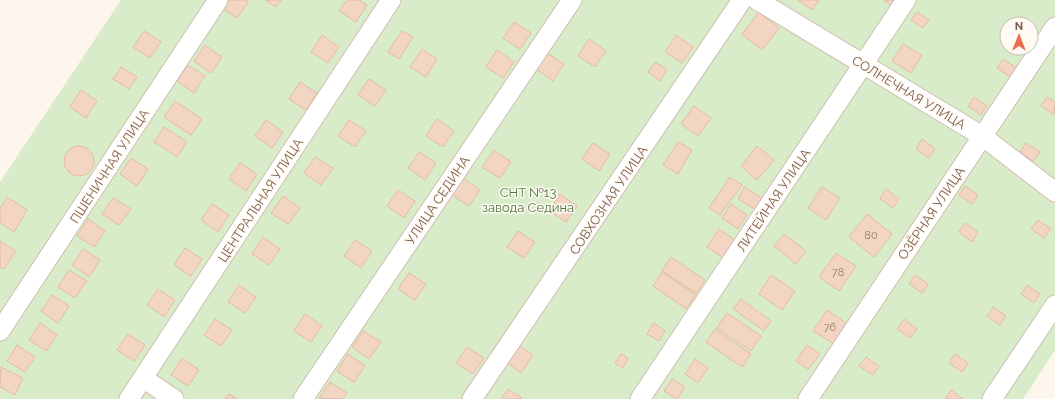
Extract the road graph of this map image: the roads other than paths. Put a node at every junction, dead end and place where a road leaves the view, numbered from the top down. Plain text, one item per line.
1 (218, 0) edge
2 (391, 0) edge
3 (572, 0) edge
4 (742, 0) edge
5 (757, 0) edge
6 (906, 0) edge
7 (1055, 27) edge
8 (864, 65) junction
9 (982, 136) junction
10 (1055, 192) edge
11 (1055, 305) edge
12 (0, 331) edge
13 (143, 378) junction
14 (129, 399) edge
15 (174, 399) edge
16 (303, 399) edge
17 (472, 399) edge
18 (640, 399) edge
19 (808, 399) edge
20 (992, 399) edge

1 - 12 street, ПШЕНИЧНАЯ УЛИЦА
2 - 13 street, ЦЕНТРАЛЬНАЯ УЛИЦА
3 - 16 street, УЛИЦА СЕДИНА
4 - 17 street, СОВХОЗНАЯ УЛИЦА
5 - 8 street, СОЛНЕЧНАЯ УЛИЦА
6 - 8 street, ЛИТЕЙНАЯ УЛИЦА
7 - 9 street, ОЗЁРНАЯ УЛИЦА
8 - 9 street, СОЛНЕЧНАЯ УЛИЦА
8 - 18 street, ЛИТЕЙНАЯ УЛИЦА
9 - 10 street, СОЛНЕЧНАЯ УЛИЦА
9 - 19 street, ОЗЁРНАЯ УЛИЦА
11 - 20 street
13 - 14 street, ЦЕНТРАЛЬНАЯ УЛИЦА
13 - 15 street

